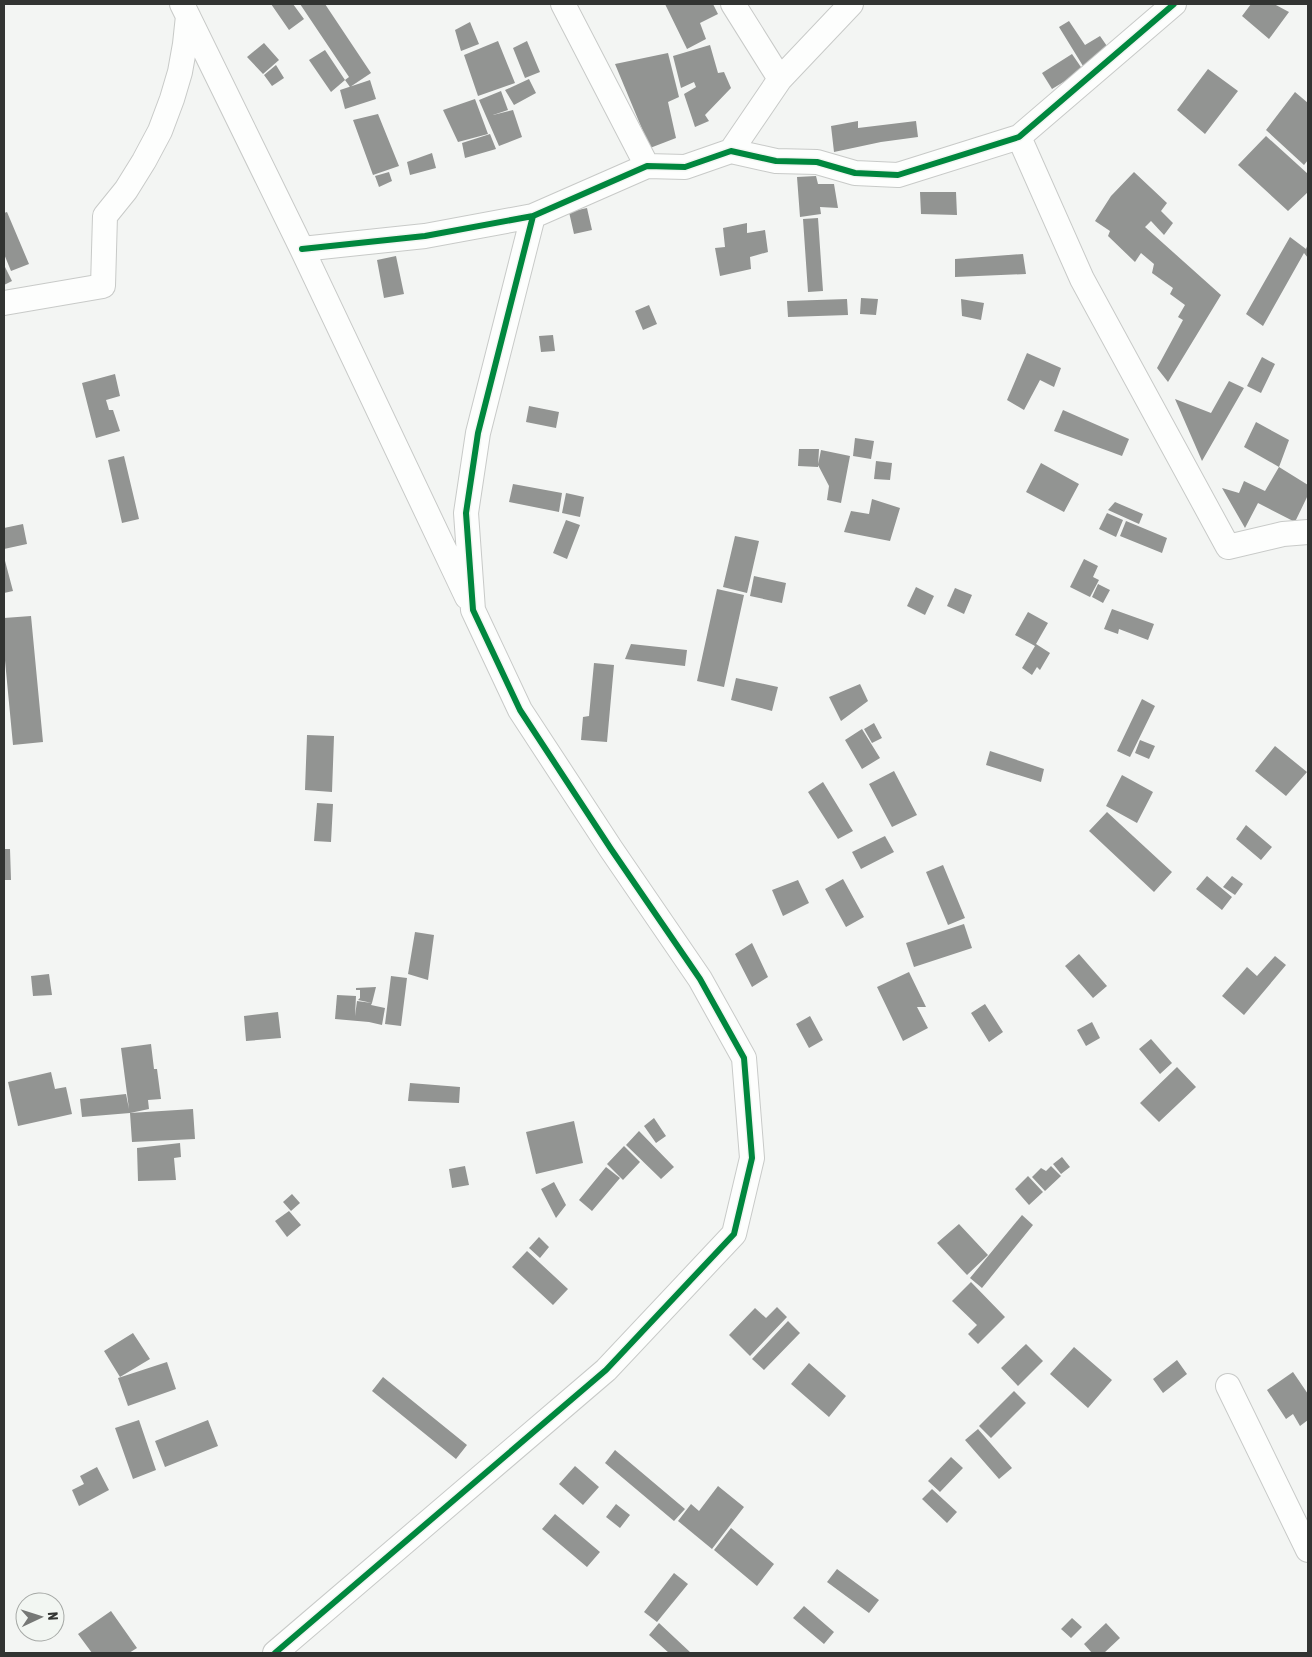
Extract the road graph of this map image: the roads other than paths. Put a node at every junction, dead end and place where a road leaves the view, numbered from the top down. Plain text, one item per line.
1 (563, 4) edge
2 (733, 4) edge
3 (851, 4) edge
4 (1174, 4) edge
5 (185, 10) edge
6 (780, 79) junction
7 (1019, 136) junction
8 (731, 151) junction
9 (647, 166) junction
10 (533, 216) junction
11 (302, 249) junction
12 (4, 302) edge
13 (1308, 532) edge
14 (473, 610) junction
15 (1228, 1386) dead end
16 (1308, 1550) edge
17 (274, 1653) edge

1 - 9 street
2 - 6 street
3 - 6 street
4 - 7 street
5 - 11 street
5 - 12 street
6 - 8 street
7 - 8 street
7 - 13 street
8 - 9 street
9 - 10 street
10 - 11 street
10 - 14 street
11 - 14 street
14 - 17 street
15 - 16 street

